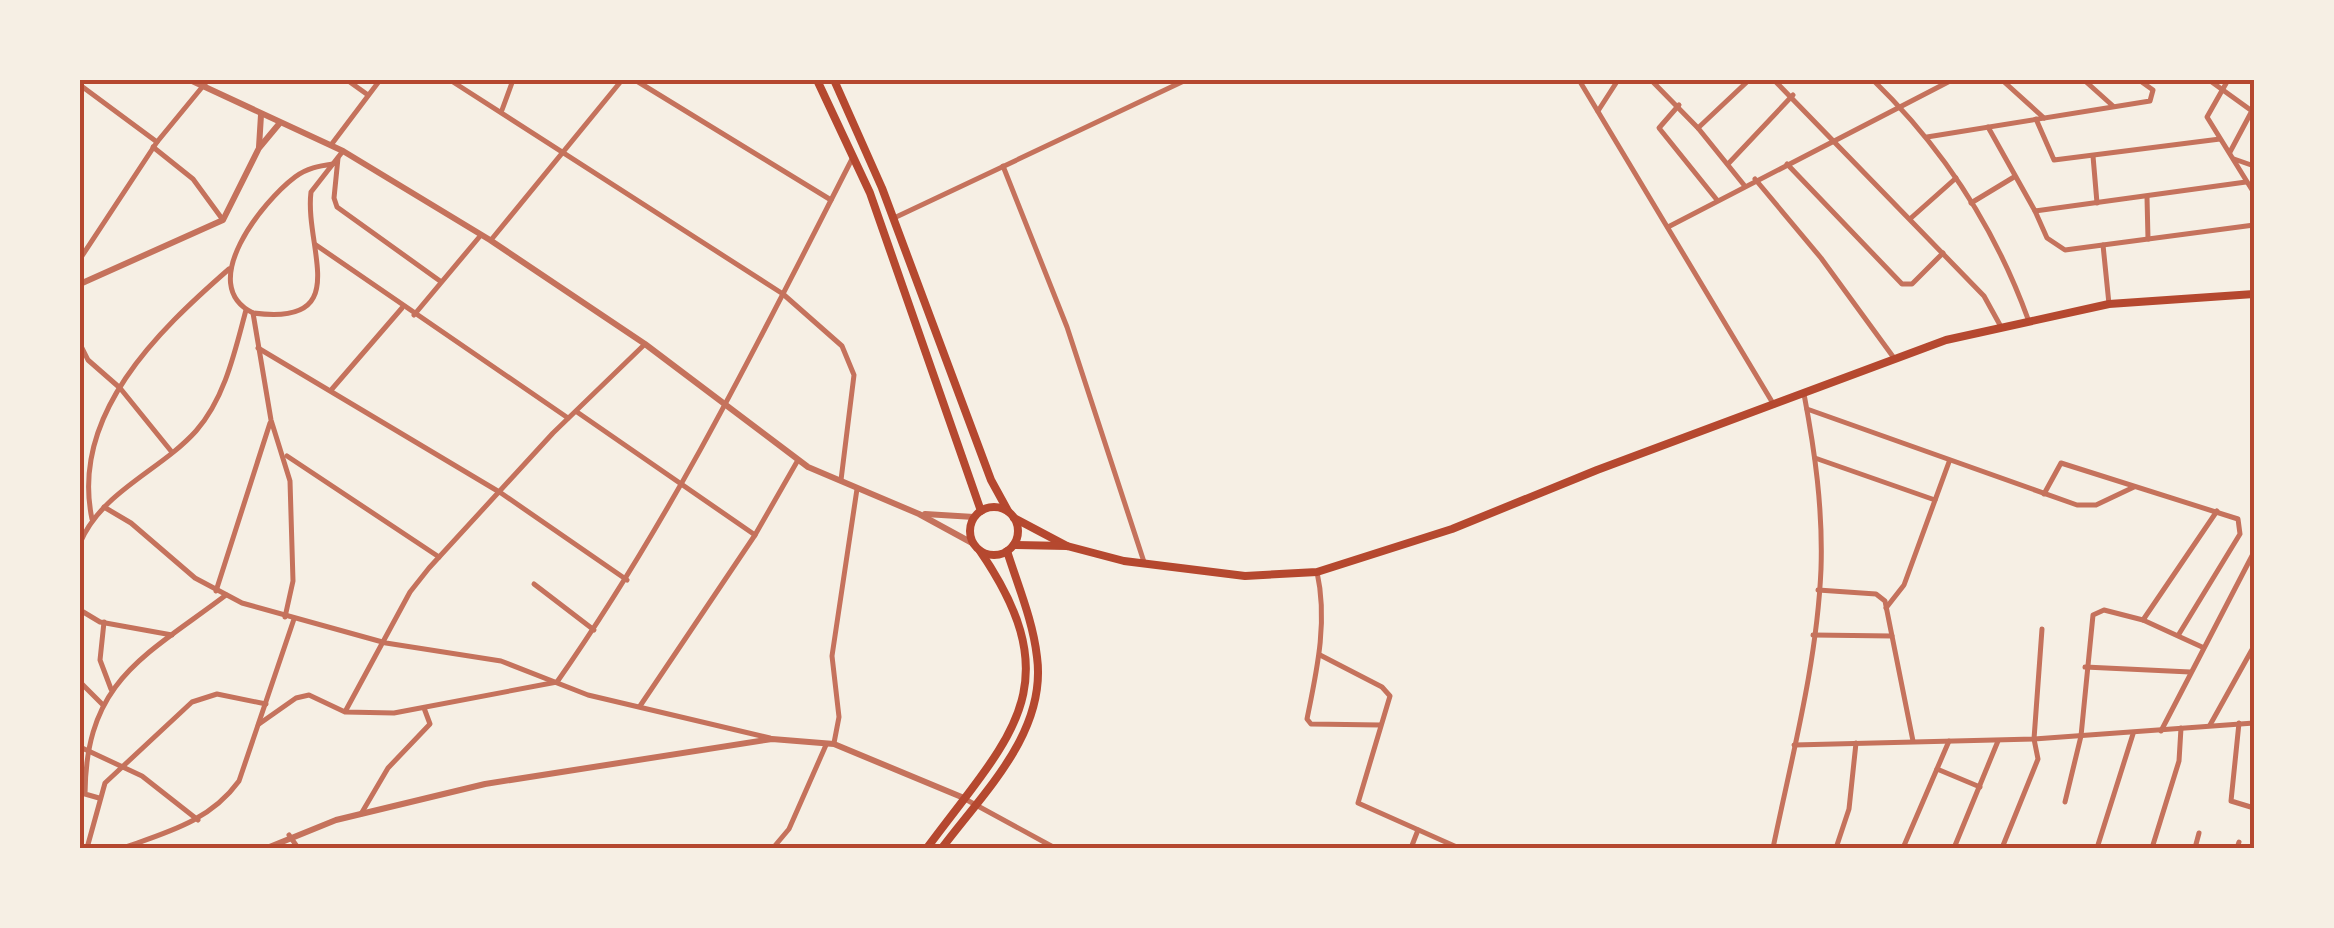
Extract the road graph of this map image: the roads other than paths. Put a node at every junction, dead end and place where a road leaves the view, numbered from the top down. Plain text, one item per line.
1 (190, 80) edge
2 (347, 80) edge
3 (380, 80) edge
4 (450, 80) edge
5 (514, 80) edge
6 (622, 80) edge
7 (635, 80) edge
8 (817, 80) edge
9 (834, 80) edge
10 (1186, 80) edge
11 (1579, 80) edge
12 (1618, 80) edge
13 (1651, 80) edge
14 (1749, 80) edge
15 (1774, 80) edge
16 (1874, 80) edge
17 (1952, 80) edge
18 (2002, 80) edge
19 (2084, 80) edge
20 (2139, 80) edge
21 (2209, 80) edge
22 (2228, 80) edge
23 (205, 83) edge
24 (80, 86) edge
25 (2222, 89) junction
26 (1793, 94) junction
27 (368, 95) junction
28 (1678, 106) junction
29 (2113, 106) junction
30 (1903, 109) junction
31 (2253, 109) edge
32 (502, 110) junction
33 (1598, 111) junction
34 (261, 115) junction
35 (2044, 118) junction
36 (2036, 119) junction
37 (2250, 122) edge
38 (279, 123) junction
39 (1988, 127) junction
40 (1698, 128) junction
41 (1927, 137) junction
42 (2220, 138) junction
43 (1836, 141) junction
44 (155, 144) junction
45 (332, 145) junction
46 (259, 148) junction
47 (566, 152) junction
48 (2092, 155) junction
49 (2232, 155) junction
50 (854, 156) junction
51 (338, 158) junction
52 (1728, 164) junction
53 (1787, 164) junction
54 (1003, 166) junction
55 (2254, 166) edge
56 (2014, 177) junction
57 (1956, 178) junction
58 (1754, 180) junction
59 (2246, 182) junction
60 (1744, 185) junction
61 (2254, 193) edge
62 (2147, 196) junction
63 (831, 200) junction
64 (1717, 200) junction
65 (1972, 203) junction
66 (2097, 203) junction
67 (2035, 211) junction
68 (894, 218) junction
69 (1911, 218) junction
70 (223, 220) junction
71 (2254, 225) edge
72 (1668, 227) junction
73 (481, 235) junction
74 (2148, 239) junction
75 (490, 240) junction
76 (316, 245) junction
77 (2104, 245) junction
78 (1944, 253) junction
79 (80, 259) edge
80 (229, 269) junction
81 (440, 281) junction
82 (80, 284) edge
83 (783, 294) junction
84 (2254, 294) edge
85 (2109, 304) junction
86 (402, 308) junction
87 (249, 312) junction
88 (414, 315) junction
89 (2028, 319) junction
90 (2000, 326) junction
91 (80, 344) edge
92 (645, 344) junction
93 (258, 348) junction
94 (1895, 359) junction
95 (120, 388) junction
96 (332, 389) junction
97 (1804, 394) junction
98 (1774, 405) junction
99 (725, 406) junction
100 (1807, 409) junction
101 (576, 411) junction
102 (568, 418) junction
103 (270, 420) junction
104 (171, 452) junction
105 (285, 454) junction
106 (1815, 458) junction
107 (798, 460) junction
108 (1949, 462) junction
109 (840, 483) junction
110 (680, 484) junction
111 (2136, 485) junction
112 (857, 489) junction
113 (501, 493) junction
114 (2044, 494) junction
115 (1934, 500) junction
116 (104, 507) junction
117 (2218, 511) junction
118 (919, 514) junction
119 (978, 514) junction
120 (1011, 515) junction
121 (92, 519) junction
122 (756, 534) junction
123 (80, 543) edge
124 (1067, 546) junction
125 (977, 548) junction
126 (1010, 548) junction
127 (2254, 552) edge
128 (439, 558) junction
129 (1145, 564) junction
130 (2246, 568) junction
131 (1317, 572) junction
132 (2254, 572) edge
133 (627, 580) junction
134 (534, 584) dead end
135 (1818, 590) junction
136 (216, 591) junction
137 (226, 595) junction
138 (1886, 608) junction
139 (80, 610) edge
140 (285, 616) junction
141 (294, 619) junction
142 (2143, 620) junction
143 (104, 622) junction
144 (2042, 629) dead end
145 (594, 630) junction
146 (2178, 634) junction
147 (173, 635) junction
148 (1813, 636) junction
149 (1892, 636) junction
150 (386, 643) junction
151 (2202, 648) junction
152 (2253, 651) edge
153 (1320, 655) junction
154 (2084, 667) junction
155 (2190, 672) junction
156 (80, 682) edge
157 (557, 682) junction
158 (111, 689) junction
159 (102, 704) junction
160 (266, 704) junction
161 (639, 707) junction
162 (424, 708) junction
163 (345, 712) junction
164 (2254, 722) edge
165 (2238, 723) junction
166 (259, 724) junction
167 (1380, 725) junction
168 (2210, 725) junction
169 (2181, 728) junction
170 (2161, 730) junction
171 (2134, 734) junction
172 (2081, 736) junction
173 (772, 739) junction
174 (2034, 739) junction
175 (1998, 740) junction
176 (1950, 741) junction
177 (1913, 742) junction
178 (830, 743) junction
179 (1856, 743) junction
180 (1794, 746) junction
181 (80, 748) edge
182 (88, 751) junction
183 (120, 765) junction
184 (1937, 769) junction
185 (1980, 786) junction
186 (98, 798) junction
187 (964, 798) junction
188 (2065, 802) dead end
189 (975, 804) junction
190 (2254, 808) edge
191 (361, 814) junction
192 (198, 820) junction
193 (1418, 830) junction
194 (2200, 833) dead end
195 (1776, 834) junction
196 (289, 835) junction
197 (87, 848) edge
198 (123, 848) edge
199 (266, 848) edge
200 (298, 848) edge
201 (773, 848) edge
202 (927, 848) edge
203 (942, 848) edge
204 (1055, 848) edge
205 (1411, 848) edge
206 (1458, 848) edge
207 (1773, 848) edge
208 (1782, 848) edge
209 (1836, 848) edge
210 (1903, 848) edge
211 (1954, 848) edge
212 (2002, 848) edge
213 (2097, 848) edge
214 (2152, 848) edge
215 (2195, 848) edge

1 - 23 street
2 - 27 street
3 - 27 street
4 - 32 street
5 - 32 street
6 - 47 street
7 - 63 street
8 - 50 main road
9 - 68 main road
10 - 54 street
11 - 33 street
12 - 33 street
13 - 28 street
14 - 40 street
15 - 26 street
16 - 30 street
17 - 30 street
18 - 35 street
19 - 29 street
20 - 29 street
21 - 25 street
22 - 25 street
23 - 34 street
23 - 44 street
24 - 44 street
25 - 31 street
25 - 42 street
26 - 43 street
26 - 52 street
27 - 45 street
28 - 40 street
28 - 64 street
29 - 35 street
30 - 41 street
30 - 43 street
31 - 37 street
32 - 47 street
33 - 72 street
34 - 38 street
34 - 46 street
35 - 36 street
36 - 39 street
36 - 48 street
37 - 49 street
38 - 45 street
38 - 46 street
39 - 41 street
39 - 56 street
40 - 52 street
41 - 57 street
42 - 48 street
42 - 49 street
43 - 53 street
43 - 69 street
44 - 70 street
44 - 79 street
45 - 51 street
46 - 70 street
47 - 75 street
47 - 83 street
48 - 66 street
49 - 55 street
49 - 59 street
50 - 63 street
50 - 119 main road
51 - 73 street
51 - 76 street
51 - 80 street
51 - 81 street
52 - 60 street
53 - 58 street
53 - 78 street
54 - 68 street
54 - 129 street
56 - 65 street
56 - 67 street
57 - 65 street
57 - 69 street
58 - 60 street
58 - 94 street
59 - 61 street
59 - 62 street
60 - 64 street
62 - 66 street
62 - 74 street
63 - 83 street
64 - 72 street
65 - 89 street
66 - 67 street
67 - 77 street
68 - 120 main road
69 - 78 street
70 - 82 street
71 - 74 street
72 - 98 street
73 - 75 street
73 - 81 street
74 - 77 street
75 - 92 street
76 - 86 street
76 - 87 street
77 - 85 street
78 - 90 street
80 - 87 street
80 - 95 street
81 - 88 street
83 - 99 street
83 - 109 street
84 - 85 main road
85 - 89 main road
86 - 88 street
86 - 96 street
87 - 93 street
87 - 104 street
88 - 102 street
89 - 90 main road
90 - 94 main road
91 - 95 street
92 - 99 street
92 - 101 street
93 - 96 street
93 - 103 street
94 - 97 main road
95 - 104 street
95 - 121 street
96 - 113 street
97 - 98 main road
97 - 100 street
98 - 131 main road
99 - 107 street
99 - 110 street
100 - 106 street
100 - 108 street
101 - 102 street
101 - 110 street
102 - 113 street
103 - 105 street
103 - 136 street
104 - 116 street
105 - 128 street
105 - 140 street
106 - 115 street
106 - 135 street
107 - 109 street
107 - 122 street
108 - 114 street
108 - 115 street
109 - 112 street
110 - 122 street
110 - 133 street
111 - 114 street
111 - 114 street
111 - 117 street
112 - 118 street
112 - 178 street
113 - 128 street
113 - 133 street
115 - 138 street
116 - 121 street
116 - 136 street
117 - 142 street
117 - 146 street
118 - 119 street
118 - 125 street
119 - 120 main road
119 - 125 main road
120 - 124 main road
120 - 126 main road
121 - 123 street
122 - 161 street
124 - 126 main road
124 - 129 main road
125 - 126 main road
125 - 187 main road
126 - 189 main road
127 - 130 street
128 - 150 street
129 - 131 main road
130 - 132 street
130 - 151 street
131 - 153 street
133 - 145 street
134 - 145 street
135 - 138 street
135 - 148 street
136 - 137 street
137 - 140 street
137 - 147 street
138 - 149 street
139 - 143 street
140 - 141 street
141 - 150 street
141 - 160 street
142 - 146 street
142 - 154 street
143 - 147 street
143 - 158 street
144 - 174 street
145 - 157 street
146 - 151 street
147 - 158 street
148 - 149 street
148 - 180 street
149 - 177 street
150 - 157 street
150 - 163 street
151 - 155 street
152 - 168 street
153 - 167 street
153 - 167 street
154 - 155 street
154 - 172 street
155 - 170 street
156 - 159 street
157 - 161 street
157 - 162 street
158 - 159 street
159 - 182 street
160 - 166 street
160 - 183 street
161 - 173 street
162 - 163 street
162 - 191 street
163 - 166 street
164 - 165 street
165 - 168 street
165 - 190 street
166 - 192 street
167 - 193 street
168 - 169 street
169 - 170 street
169 - 214 street
170 - 171 street
171 - 172 street
171 - 213 street
172 - 174 street
172 - 188 street
173 - 178 street
173 - 191 street
174 - 175 street
174 - 212 street
175 - 176 street
175 - 185 street
176 - 177 street
176 - 184 street
177 - 179 street
178 - 187 street
178 - 201 street
179 - 180 street
179 - 209 street
180 - 195 street
181 - 182 street
182 - 183 street
182 - 186 street
183 - 186 street
183 - 192 street
184 - 185 street
184 - 210 street
185 - 211 street
186 - 197 street
187 - 189 street
187 - 202 main road
189 - 203 main road
189 - 204 street
191 - 196 street
192 - 198 street
193 - 205 street
193 - 206 street
194 - 215 street
195 - 207 street
195 - 208 street
196 - 199 street
196 - 200 street

